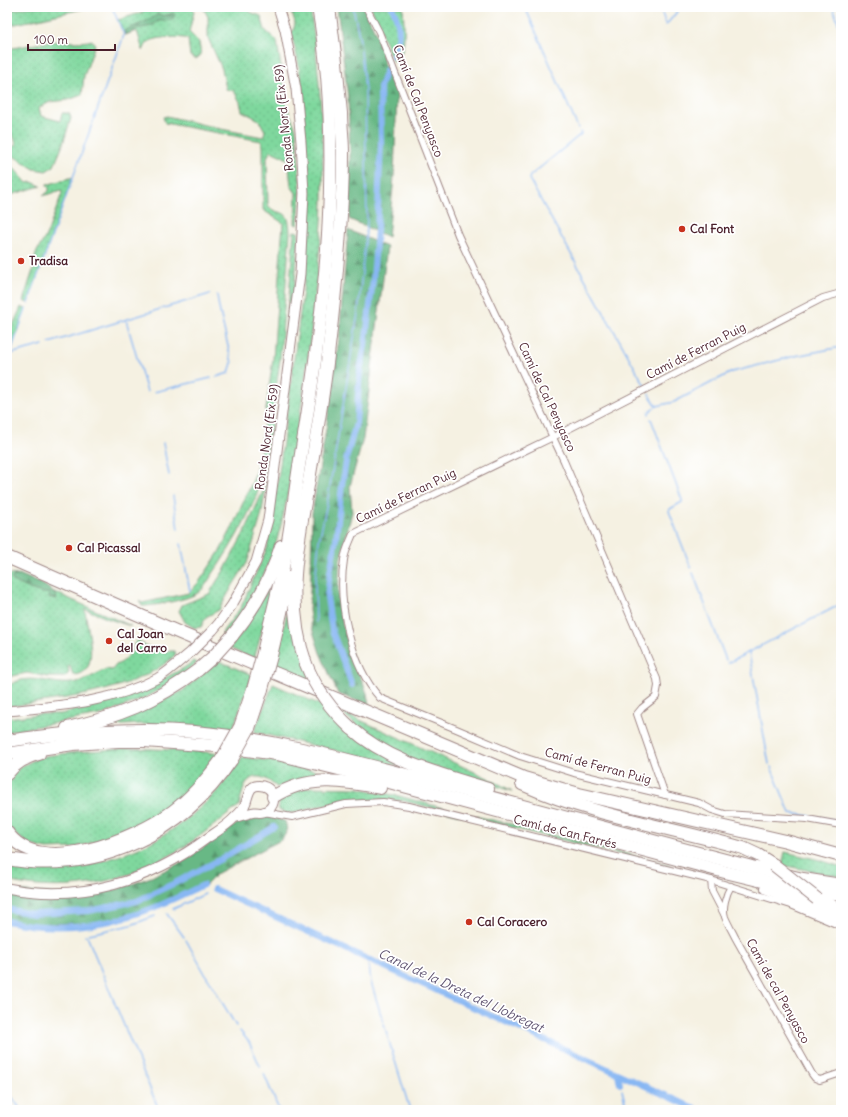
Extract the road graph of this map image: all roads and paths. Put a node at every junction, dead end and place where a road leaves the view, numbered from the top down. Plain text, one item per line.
1 (278, 7) edge
2 (318, 7) edge
3 (329, 7) edge
4 (366, 7) edge
5 (841, 293) edge
6 (553, 437) junction
7 (292, 506) junction
8 (299, 537) junction
9 (7, 557) edge
10 (7, 565) edge
11 (267, 655) junction
12 (7, 711) edge
13 (7, 741) edge
14 (84, 743) junction
15 (7, 754) edge
16 (227, 759) junction
17 (7, 774) edge
18 (523, 781) junction
19 (665, 795) junction
20 (247, 800) junction
21 (273, 801) junction
22 (486, 808) junction
23 (260, 812) junction
24 (278, 815) junction
25 (234, 818) junction
26 (841, 825) edge
27 (603, 828) junction
28 (7, 832) edge
29 (841, 848) edge
30 (841, 856) edge
31 (7, 859) edge
32 (841, 863) edge
33 (725, 872) junction
34 (711, 880) junction
35 (731, 886) junction
36 (7, 888) edge
37 (840, 890) edge
38 (841, 910) edge
39 (725, 916) junction
40 (841, 918) edge
41 (841, 926) edge
42 (841, 1073) edge

1 - 12 main road, Ronda Nord (Eix 59), bridge
2 - 7 highway
3 - 8 highway
4 - 6 street, Camí de Cal Penyasco
5 - 6 street, Camí de Ferran Puig
6 - 19 street, Camí de Cal Penyasco
6 - 19 street, Camí de Ferran Puig
7 - 11 highway
7 - 13 highway, bridge
8 - 11 highway
8 - 27 highway, bridge
9 - 18 highway
10 - 18 highway
11 - 16 highway, bridge
13 - 27 highway
14 - 15 highway
14 - 17 highway
14 - 22 highway
16 - 28 highway
16 - 31 highway
18 - 29 highway
18 - 30 highway
18 - 32 highway
18 - 38 highway, bridge
19 - 26 street, Camí de Ferran Puig
20 - 21 main road
20 - 23 main road
20 - 25 main road
21 - 22 highway
21 - 23 main road
21 - 24 street
22 - 33 highway
23 - 24 street, Camí de Can Farrés
23 - 25 main road
24 - 34 street, Camí de Can Farrés
25 - 36 main road
27 - 37 highway
33 - 37 highway
33 - 40 highway
34 - 35 street, Camí de Can Farrés
34 - 39 street
35 - 39 street, Camí de cal Penyasco
35 - 41 street, Camí de Can Farrés
39 - 42 street, Camí de cal Penyasco

